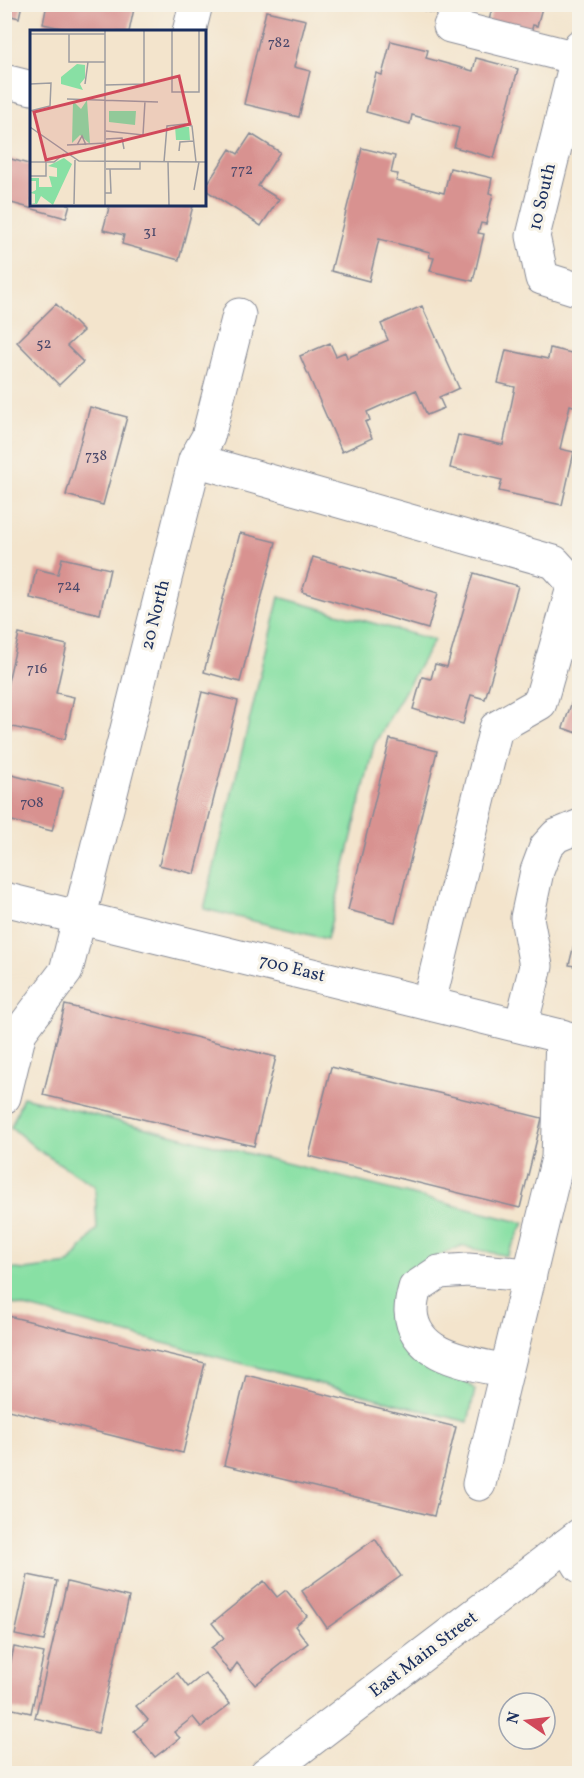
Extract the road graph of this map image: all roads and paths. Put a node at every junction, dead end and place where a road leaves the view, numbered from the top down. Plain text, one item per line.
1 (196, 4) edge
2 (450, 26) dead end
3 (190, 30) edge
4 (578, 52) edge
5 (4, 81) edge
6 (30, 88) edge
7 (579, 290) edge
8 (239, 315) dead end
9 (195, 460) junction
10 (579, 826) edge
11 (4, 899) edge
12 (80, 917) junction
13 (429, 1002) junction
14 (521, 1026) junction
15 (571, 1038) edge
16 (4, 1097) edge
17 (530, 1275) junction
18 (506, 1371) junction
19 (478, 1485) dead end
20 (575, 1548) edge
21 (266, 1773) edge

1 - 3 street
2 - 4 street
4 - 7 street, 10 South
5 - 6 street
8 - 9 street, 20 North
9 - 12 street, 20 North
9 - 13 street
10 - 14 street
11 - 12 street, 700 East
12 - 13 street, 700 East
12 - 16 street, 20 North
13 - 14 street, 700 East
14 - 15 street, 700 East
15 - 17 street
17 - 18 street
17 - 18 street
18 - 19 street
20 - 21 street, East Main Street

